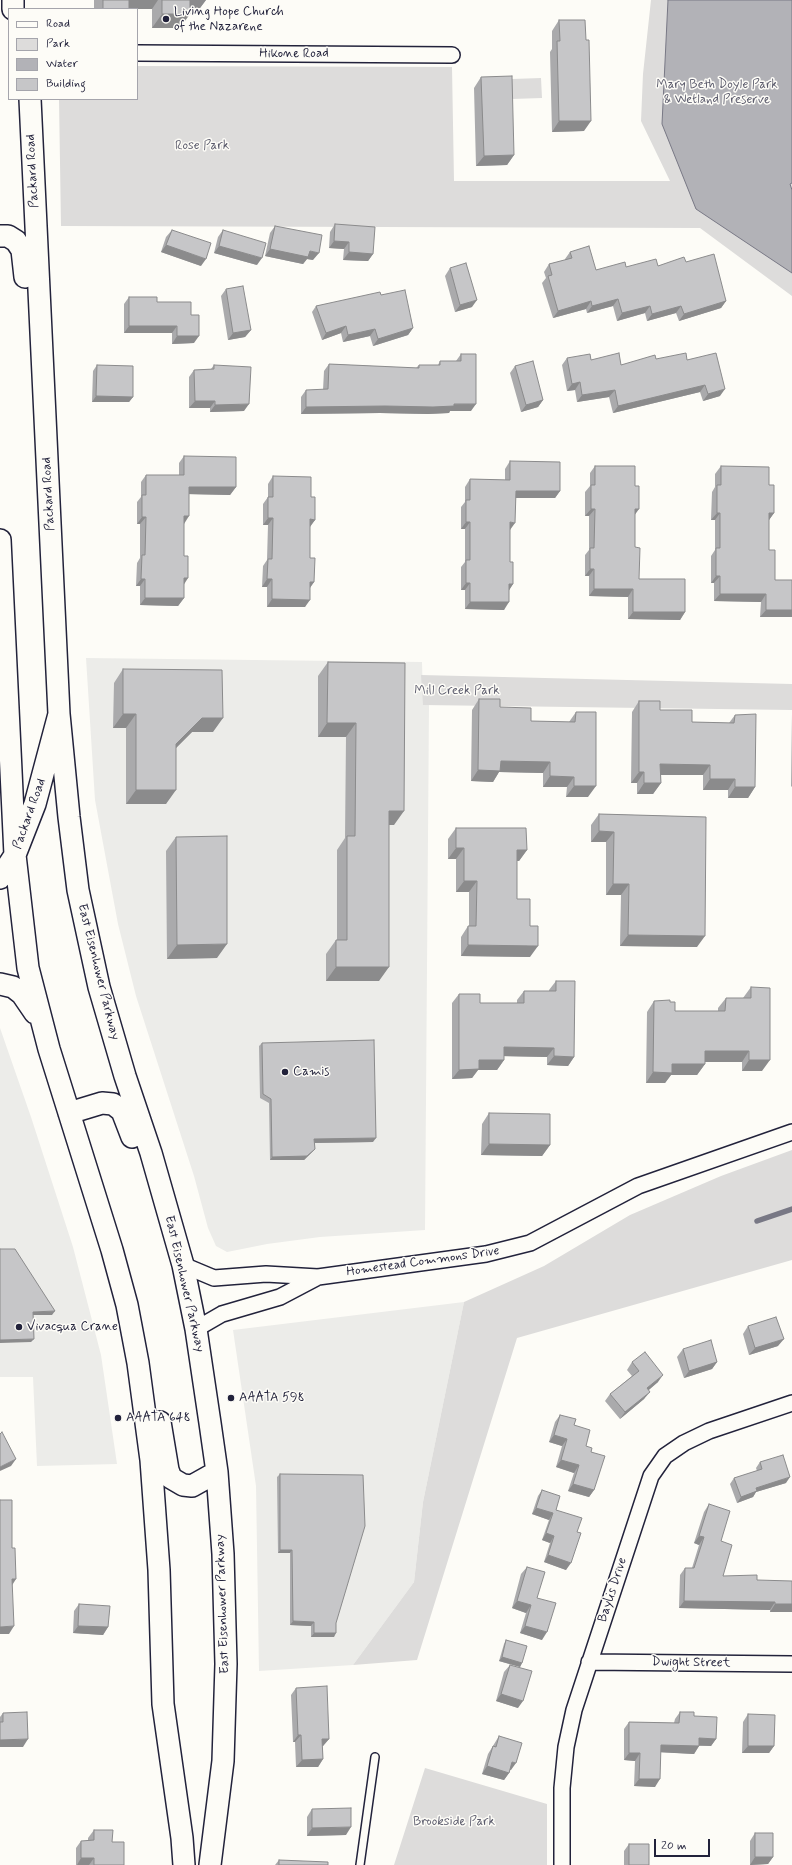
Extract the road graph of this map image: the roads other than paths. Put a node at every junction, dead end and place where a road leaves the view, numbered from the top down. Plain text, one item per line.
1 (138, 53) edge
2 (452, 55) dead end
3 (16, 100) edge
4 (30, 100) edge
5 (34, 195) junction
6 (0, 236) edge
7 (44, 408) junction
8 (0, 540) edge
9 (4, 680) edge
10 (60, 714) junction
11 (9, 729) junction
12 (0, 768) edge
13 (15, 855) junction
14 (0, 878) edge
15 (0, 984) edge
16 (42, 1024) junction
17 (69, 1112) junction
18 (792, 1132) edge
19 (163, 1190) junction
20 (183, 1265) junction
21 (318, 1277) junction
22 (196, 1329) junction
23 (138, 1363) junction
24 (792, 1404) edge
25 (217, 1472) junction
26 (589, 1662) junction
27 (792, 1664) edge
28 (375, 1757) dead end
29 (184, 1865) edge
30 (210, 1865) edge
31 (360, 1865) edge
32 (562, 1865) edge

1 - 2 street, Hikone Road
3 - 5 main road
4 - 5 main road, Packard Road
5 - 7 main road, Packard Road
6 - 7 main road
7 - 10 main road, Packard Road
8 - 9 main road, Packard Road
9 - 11 main road, Packard Road
10 - 13 main road, Packard Road
10 - 19 main road, East Eisenhower Parkway
11 - 12 main road
11 - 13 main road, Packard Road
13 - 14 main road, Packard Road
13 - 16 main road
15 - 16 main road
16 - 17 main road
17 - 19 main road
17 - 23 main road
18 - 21 street, Homestead Commons Drive
19 - 20 main road, East Eisenhower Parkway
20 - 21 street, Homestead Commons Drive
20 - 22 main road, East Eisenhower Parkway
21 - 22 street, Homestead Commons Drive
22 - 25 main road, East Eisenhower Parkway
23 - 25 main road
23 - 29 main road
24 - 26 street, Baylis Drive
25 - 30 main road, East Eisenhower Parkway
26 - 27 street, Dwight Street
26 - 32 street, Baylis Drive
28 - 31 lane

